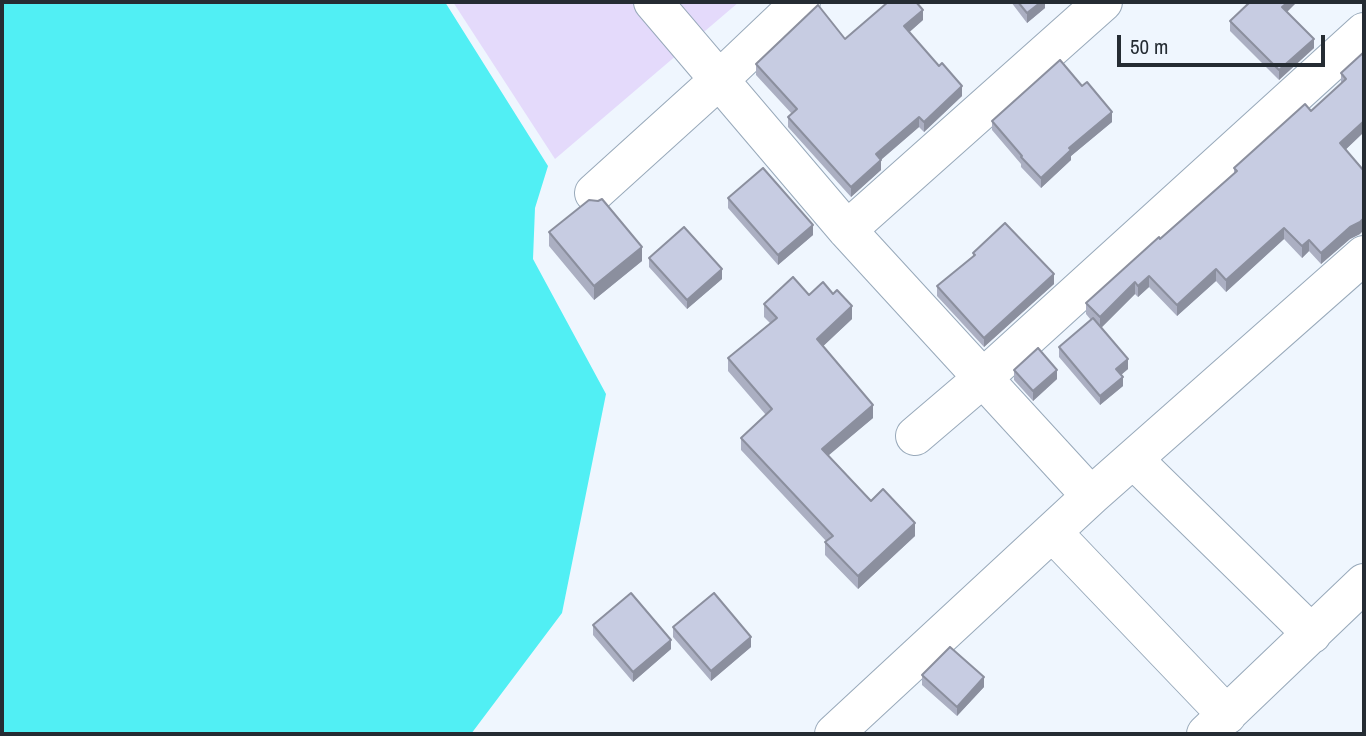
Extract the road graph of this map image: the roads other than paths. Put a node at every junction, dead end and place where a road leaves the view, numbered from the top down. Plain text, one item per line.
1 (653, 2) edge
2 (801, 2) edge
3 (1103, 2) edge
4 (1359, 2) edge
5 (1364, 8) edge
6 (1364, 32) edge
7 (720, 79) junction
8 (594, 193) dead end
9 (847, 230) junction
10 (1364, 255) edge
11 (983, 378) junction
12 (915, 436) dead end
13 (1133, 459) junction
14 (1091, 496) junction
15 (1052, 532) junction
16 (1364, 583) edge
17 (1312, 634) junction
18 (1217, 725) edge
19 (834, 734) edge

1 - 7 street
2 - 7 street
3 - 9 street
4 - 5 street
6 - 11 street
7 - 8 street
7 - 9 street
9 - 11 street
10 - 13 street
11 - 12 street
11 - 14 street
13 - 14 street
13 - 17 street
14 - 15 street
15 - 18 street
15 - 19 street
16 - 17 street
17 - 18 street

